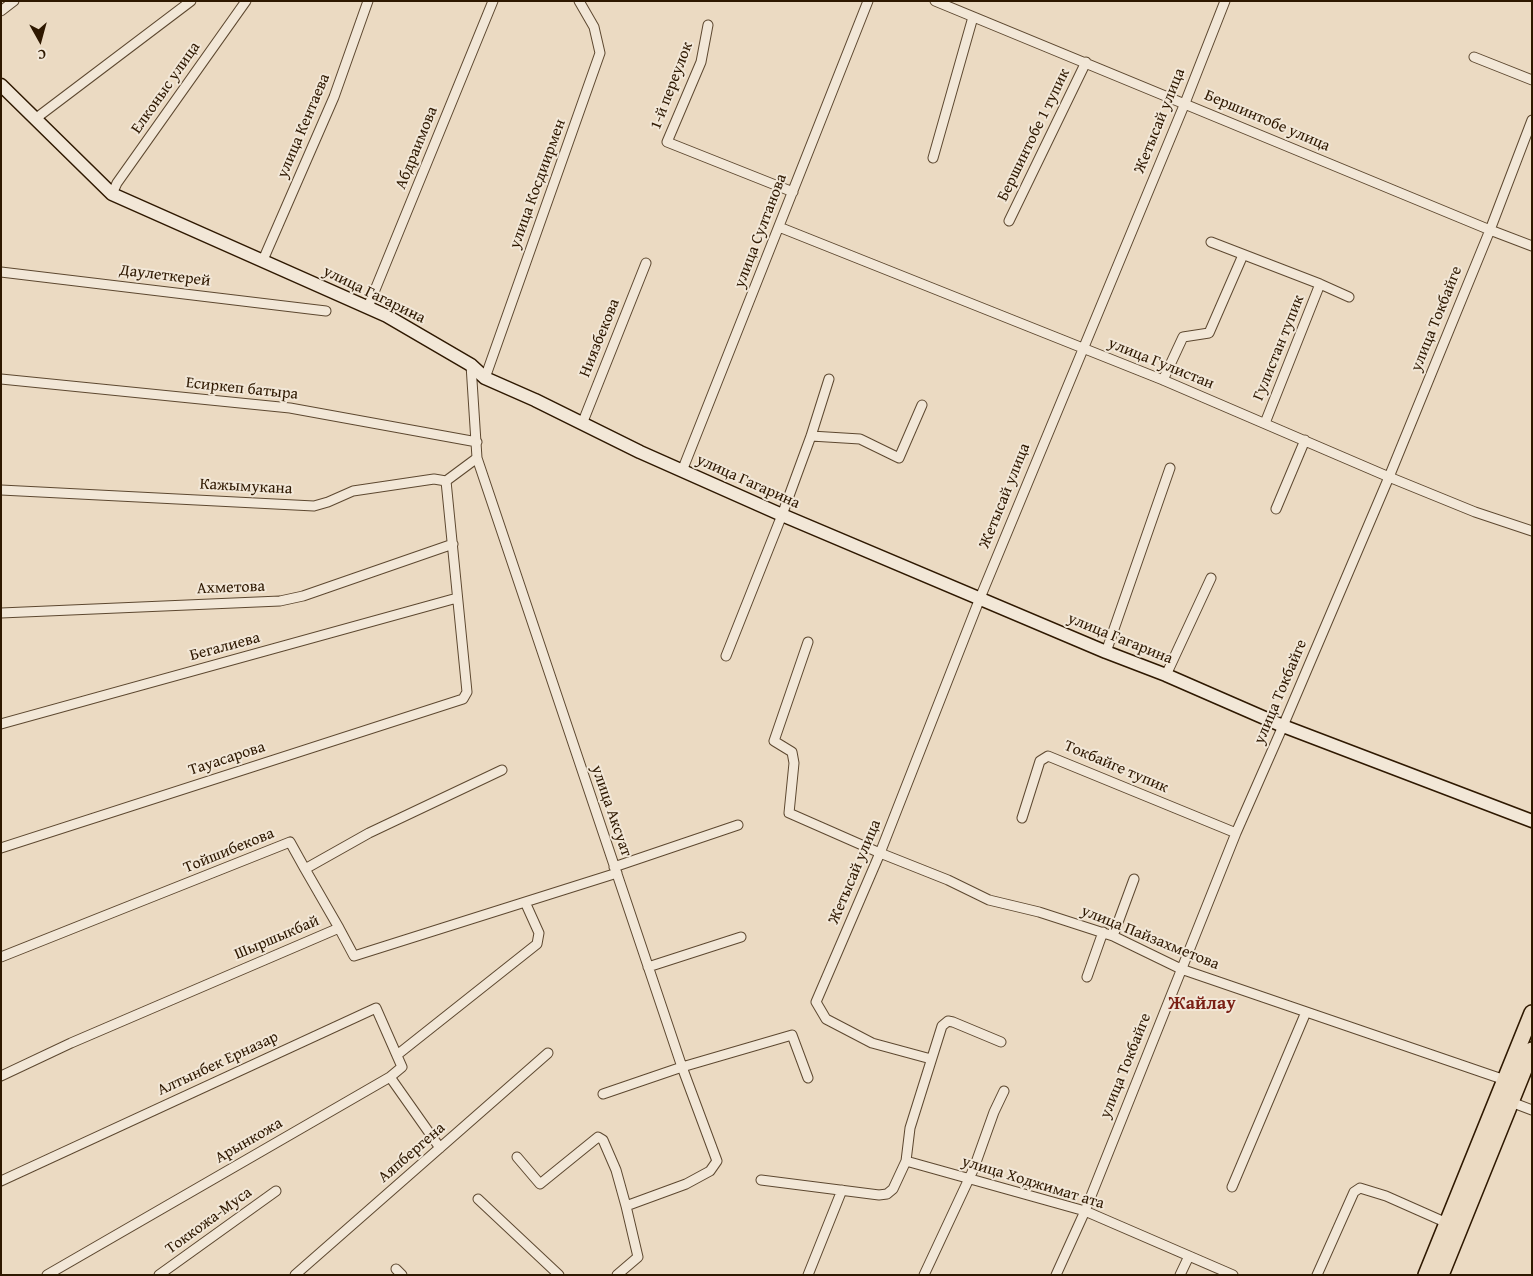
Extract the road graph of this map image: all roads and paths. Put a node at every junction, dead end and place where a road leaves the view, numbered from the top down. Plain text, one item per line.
1 (14, 1) edge
2 (191, 1) edge
3 (246, 1) edge
4 (368, 1) edge
5 (493, 1) edge
6 (579, 1) edge
7 (868, 1) edge
8 (935, 1) edge
9 (1225, 1) edge
10 (1, 11) edge
11 (973, 17) junction
12 (708, 25) dead end
13 (1474, 57) dead end
14 (1086, 62) junction
15 (1532, 80) edge
16 (1, 86) edge
17 (1184, 103) junction
18 (35, 119) junction
19 (1532, 120) edge
20 (933, 158) dead end
21 (793, 192) junction
22 (112, 194) junction
23 (1009, 221) dead end
24 (779, 227) junction
25 (1490, 230) junction
26 (1211, 242) dead end
27 (1532, 246) edge
28 (1243, 255) junction
29 (263, 260) junction
30 (646, 263) dead end
31 (1, 272) edge
32 (1320, 284) junction
33 (1349, 297) dead end
34 (368, 307) junction
35 (326, 311) dead end
36 (1082, 349) junction
37 (471, 365) junction
38 (485, 378) junction
39 (1, 379) edge
40 (829, 379) dead end
41 (1162, 380) junction
42 (922, 405) dead end
43 (1265, 423) junction
44 (582, 424) junction
45 (810, 436) junction
46 (1305, 440) junction
47 (477, 442) junction
48 (477, 458) junction
49 (1170, 468) dead end
50 (682, 471) junction
51 (1389, 477) junction
52 (446, 482) junction
53 (1, 490) edge
54 (1276, 509) dead end
55 (782, 515) junction
56 (1532, 531) edge
57 (453, 544) junction
58 (1211, 578) dead end
59 (457, 598) junction
60 (980, 598) junction
61 (1, 612) edge
62 (808, 642) dead end
63 (1106, 652) junction
64 (726, 656) dead end
65 (1166, 675) junction
66 (1, 724) edge
67 (1283, 726) junction
68 (502, 770) dead end
69 (1022, 818) dead end
70 (1532, 820) edge
71 (738, 826) dead end
72 (1236, 833) junction
73 (1, 848) edge
74 (880, 853) junction
75 (305, 869) junction
76 (615, 870) junction
77 (1134, 879) dead end
78 (524, 902) junction
79 (339, 928) junction
80 (1103, 932) junction
81 (1114, 936) junction
82 (741, 937) dead end
83 (1, 957) edge
84 (648, 967) junction
85 (1181, 969) junction
86 (1087, 977) dead end
87 (1306, 1012) junction
88 (1532, 1013) edge
89 (1001, 1042) dead end
90 (1532, 1050) edge
91 (548, 1053) dead end
92 (397, 1056) junction
93 (931, 1059) junction
94 (682, 1067) junction
95 (1, 1076) edge
96 (390, 1077) junction
97 (808, 1078) dead end
98 (1505, 1080) junction
99 (1004, 1092) dead end
100 (603, 1094) dead end
101 (1511, 1102) junction
102 (1532, 1110) edge
103 (440, 1148) junction
104 (517, 1157) dead end
105 (906, 1161) junction
106 (761, 1180) dead end
107 (969, 1180) junction
108 (1, 1181) edge
109 (1232, 1187) dead end
110 (842, 1190) junction
111 (276, 1191) dead end
112 (478, 1199) dead end
113 (626, 1206) junction
114 (1085, 1211) junction
115 (1447, 1223) junction
116 (1189, 1256) junction
117 (47, 1275) edge
118 (159, 1275) edge
119 (295, 1275) edge
120 (559, 1275) edge
121 (617, 1275) edge
122 (808, 1275) edge
123 (924, 1275) edge
124 (1056, 1275) edge
125 (1180, 1275) edge
126 (1232, 1275) edge
127 (1317, 1275) edge
128 (1426, 1275) edge
129 (1441, 1275) edge

1 - 10 street
2 - 18 street
3 - 22 street, Елконыс улица
4 - 29 street, улица Кентаева
5 - 34 street, Абдраимова
6 - 38 street, улица Косдиирмен
7 - 21 street, улица Султанова
8 - 11 street, Бершинтобе улица
9 - 17 street, Жетысай улица
11 - 14 street, Бершинтобе улица
11 - 20 street
12 - 21 street, 1-й переулок
13 - 15 street
14 - 17 street, Бершинтобе улица
14 - 23 street, Бершинтобе 1 тупик
16 - 18 main road, улица Гагарина
17 - 25 street, Бершинтобе улица
17 - 36 street, Жетысай улица
18 - 22 main road, улица Гагарина
19 - 25 street, улица Токбайге
21 - 24 street, улица Султанова
22 - 29 main road, улица Гагарина
24 - 36 street, улица Гулистан
24 - 50 street, улица Султанова
25 - 27 street, Бершинтобе улица
25 - 51 street, улица Токбайге
26 - 28 street, Гулистан тупик
28 - 32 street, Гулистан тупик
28 - 41 street
29 - 34 main road, улица Гагарина
30 - 44 street, Ниязбекова
31 - 35 street, Даулеткерей
32 - 33 street, Гулистан тупик
32 - 43 street, Гулистан тупик
34 - 37 main road, улица Гагарина
36 - 41 street, улица Гулистан
36 - 60 street, Жетысай улица
37 - 38 main road, улица Гагарина
37 - 47 street, улица Аксуат
38 - 44 main road, улица Гагарина
39 - 47 street, Есиркеп батыра
40 - 45 street
41 - 43 street, улица Гулистан
42 - 45 street
43 - 46 street, улица Гулистан
44 - 50 main road, улица Гагарина
45 - 55 street
46 - 51 street, улица Гулистан
46 - 54 street
47 - 48 street, улица Аксуат
48 - 52 street
48 - 76 street, улица Аксуат
49 - 63 street
50 - 55 main road, улица Гагарина
51 - 56 street, улица Гулистан
51 - 67 street, улица Токбайге
52 - 53 street, Кажымукана
52 - 57 street
55 - 60 main road, улица Гагарина
55 - 64 street
57 - 59 street
57 - 61 street, Ахметова
58 - 65 street
59 - 66 street, Бегалиева
59 - 73 street, Тауасарова
60 - 63 main road, улица Гагарина
60 - 74 street, Жетысай улица
62 - 74 street, улица Пайзахметова
63 - 65 main road, улица Гагарина
65 - 67 main road, улица Гагарина
67 - 70 main road, улица Гагарина
67 - 72 street, улица Токбайге
68 - 75 street
69 - 72 street, Токбайге тупик
71 - 76 street, Шыршыкбай
72 - 85 street, улица Токбайге
74 - 80 street, улица Пайзахметова
74 - 93 street, Жетысай улица
75 - 79 street
75 - 83 street, Тойшибекова
76 - 78 street, Шыршыкбай
76 - 84 street, улица Аксуат
77 - 81 street
78 - 79 street, Шыршыкбай
78 - 92 street
79 - 95 street, Шыршыкбай
80 - 81 street, улица Пайзахметова
80 - 86 street
81 - 85 street, улица Пайзахметова
82 - 84 street
84 - 94 street, улица Аксуат
85 - 87 street, улица Пайзахметова
85 - 114 street, улица Токбайге
87 - 98 street, улица Пайзахметова
87 - 109 street
88 - 98 highway
89 - 93 street
90 - 101 highway
91 - 103 street, Аяпбергена
92 - 96 street
92 - 108 street, Алтынбек Ерназар
93 - 105 street
94 - 97 street
94 - 100 street
94 - 113 street, улица Аксуат
96 - 103 street
96 - 117 street, Арынкожа
98 - 115 highway
99 - 107 street
101 - 102 street
101 - 129 highway
103 - 119 street, Аяпбергена
104 - 113 street
105 - 107 street, улица Ходжимат ата
105 - 110 street
106 - 110 street
107 - 114 street, улица Ходжимат ата
107 - 123 street
110 - 122 street
111 - 118 street, Токкожа-Муса
112 - 120 street
113 - 121 street
114 - 116 street, улица Ходжимат ата
114 - 124 street, улица Токбайге
115 - 127 street
115 - 128 highway
116 - 125 street
116 - 126 street, улица Ходжимат ата

